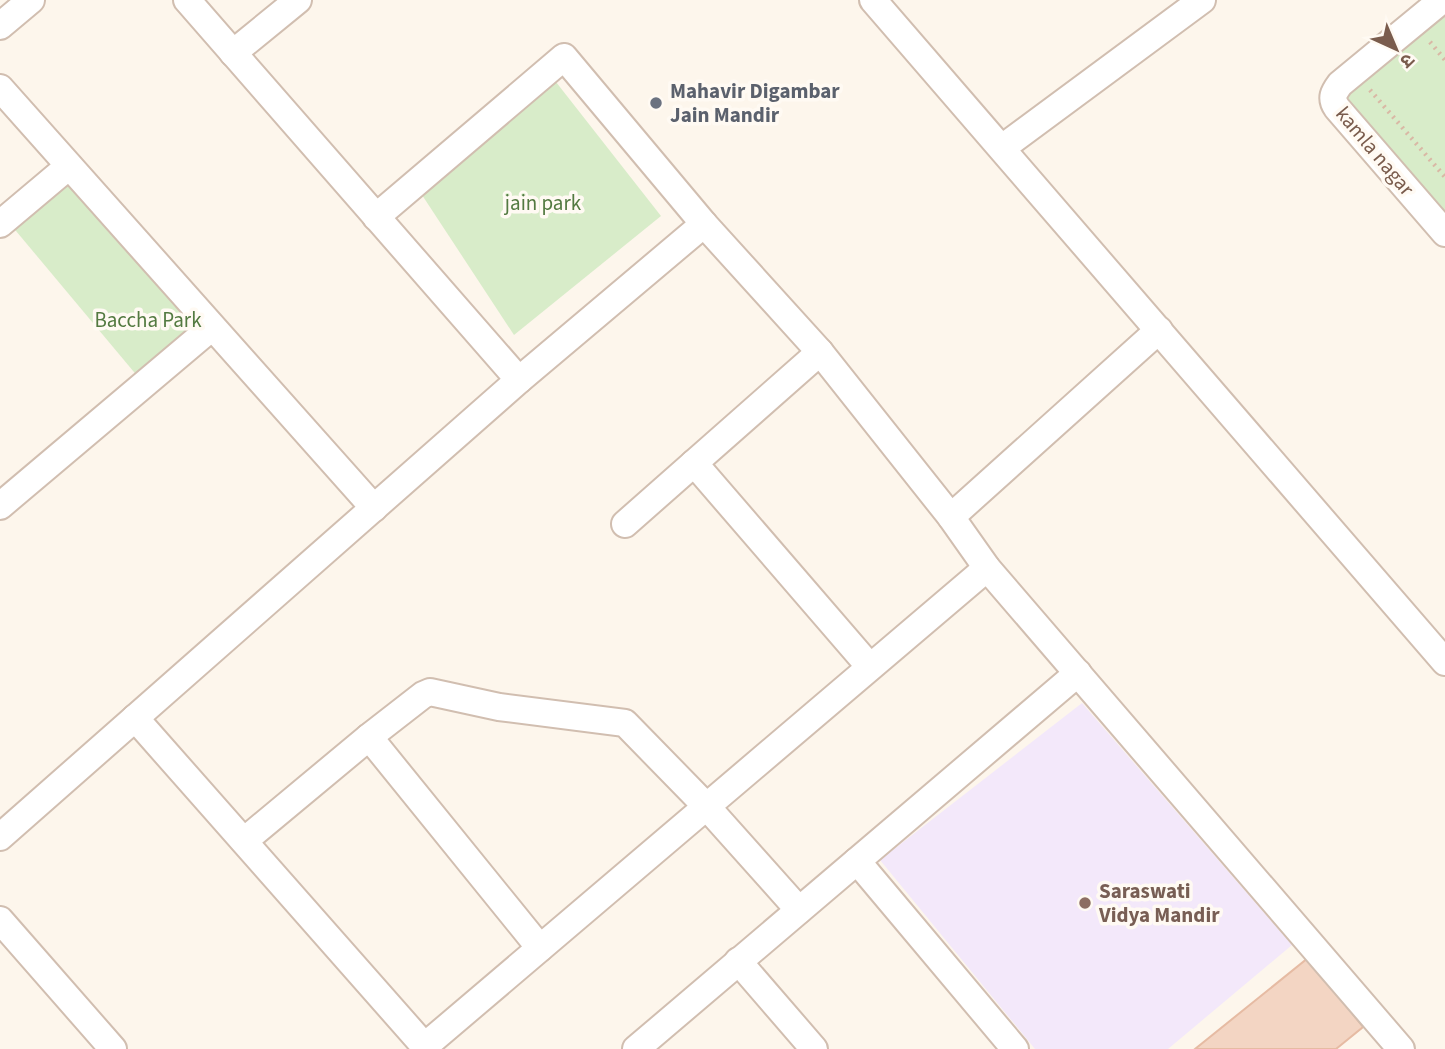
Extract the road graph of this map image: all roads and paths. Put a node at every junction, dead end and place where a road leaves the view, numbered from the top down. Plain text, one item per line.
1 (31, 0) edge
2 (187, 0) edge
3 (298, 0) edge
4 (873, 0) edge
5 (1202, 0) edge
6 (1442, 0) edge
7 (0, 26) edge
8 (1428, 38) dead end
9 (233, 53) junction
10 (1445, 60) edge
11 (1379, 80) dead end
12 (0, 88) edge
13 (1002, 148) junction
14 (69, 166) junction
15 (1444, 173) edge
16 (376, 217) junction
17 (0, 224) edge
18 (704, 224) junction
19 (1445, 233) edge
20 (212, 327) junction
21 (1158, 330) junction
22 (820, 352) junction
23 (519, 380) junction
24 (694, 463) junction
25 (0, 506) edge
26 (374, 508) junction
27 (951, 517) junction
28 (625, 524) dead end
29 (987, 568) junction
30 (1445, 662) edge
31 (870, 667) junction
32 (1078, 673) junction
33 (135, 718) junction
34 (369, 737) junction
35 (707, 807) junction
36 (0, 837) edge
37 (244, 841) junction
38 (857, 861) junction
39 (799, 910) junction
40 (0, 920) edge
41 (540, 948) junction
42 (738, 961) junction
43 (1392, 1046) edge
44 (426, 1047) edge
45 (113, 1049) edge
46 (636, 1049) edge
47 (814, 1049) edge
48 (1014, 1049) edge

1 - 7 street
2 - 9 street
3 - 9 street
4 - 13 street
5 - 13 street
6 - 19 street, kamla nagar
8 - 10 path
9 - 16 street
11 - 15 path
12 - 14 street
13 - 21 street
14 - 17 street
14 - 20 street
16 - 18 street
16 - 23 street
18 - 22 street
18 - 23 street
20 - 25 street
20 - 26 street
21 - 27 street
21 - 30 street
22 - 24 street
22 - 27 street
23 - 26 street
24 - 28 street
24 - 31 street
26 - 33 street
27 - 29 street
29 - 31 street
29 - 32 street
31 - 35 street
32 - 38 street
32 - 43 street
33 - 36 street
33 - 37 street
34 - 35 street
34 - 37 street
34 - 41 street
35 - 39 street
35 - 41 street
37 - 44 street
38 - 39 street
38 - 48 street
39 - 42 street
40 - 45 street
41 - 44 street
42 - 46 street
42 - 47 street

